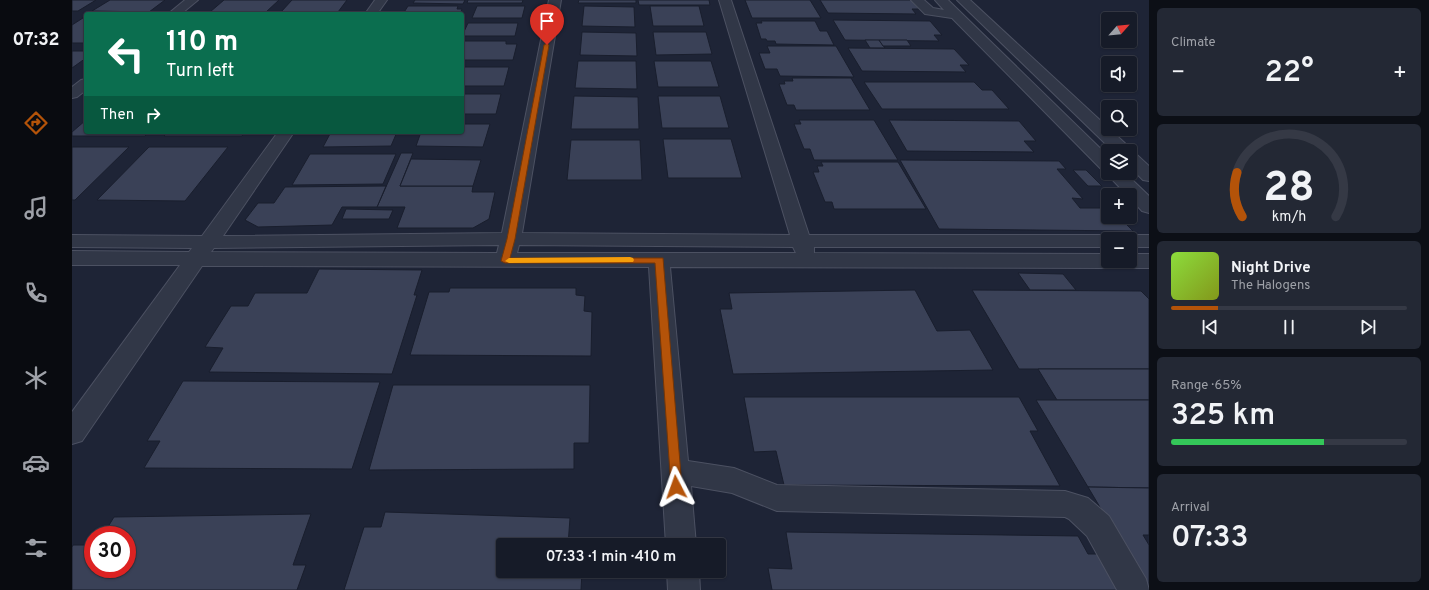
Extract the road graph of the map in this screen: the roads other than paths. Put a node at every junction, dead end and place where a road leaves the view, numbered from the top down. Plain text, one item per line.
1 (192, 0) edge
2 (381, 0) edge
3 (555, 0) edge
4 (725, 0) edge
5 (917, 0) edge
6 (941, 0) edge
7 (963, 0) edge
8 (177, 12) edge
9 (372, 12) edge
10 (956, 15) junction
11 (84, 85) edge
12 (72, 94) edge
13 (285, 134) edge
14 (1116, 144) edge
15 (1101, 159) edge
16 (1137, 165) edge
17 (1149, 176) edge
18 (1122, 180) edge
19 (1149, 207) edge
20 (511, 239) junction
21 (800, 240) junction
22 (1101, 240) edge
23 (72, 241) edge
24 (1137, 241) edge
25 (1149, 241) edge
26 (202, 251) junction
27 (72, 258) edge
28 (808, 259) junction
29 (660, 260) junction
30 (505, 261) junction
31 (1101, 261) edge
32 (1137, 261) edge
33 (1149, 261) edge
34 (72, 433) edge
35 (675, 472) junction
36 (680, 538) edge
37 (683, 578) edge
38 (684, 590) edge
39 (1134, 590) edge

1 - 8 street
2 - 9 street
3 - 20 street
4 - 21 street
5 - 10 street
6 - 10 street
7 - 14 street
10 - 15 street
11 - 12 street
13 - 26 street
16 - 17 street
18 - 19 street
20 - 21 street
20 - 26 street
20 - 30 street
21 - 22 street
21 - 28 street
23 - 26 street
24 - 25 street
26 - 27 street
26 - 30 street
26 - 34 street
28 - 29 street
28 - 31 street
29 - 30 street
29 - 35 street
32 - 33 street
35 - 36 street
35 - 39 street
37 - 38 street

